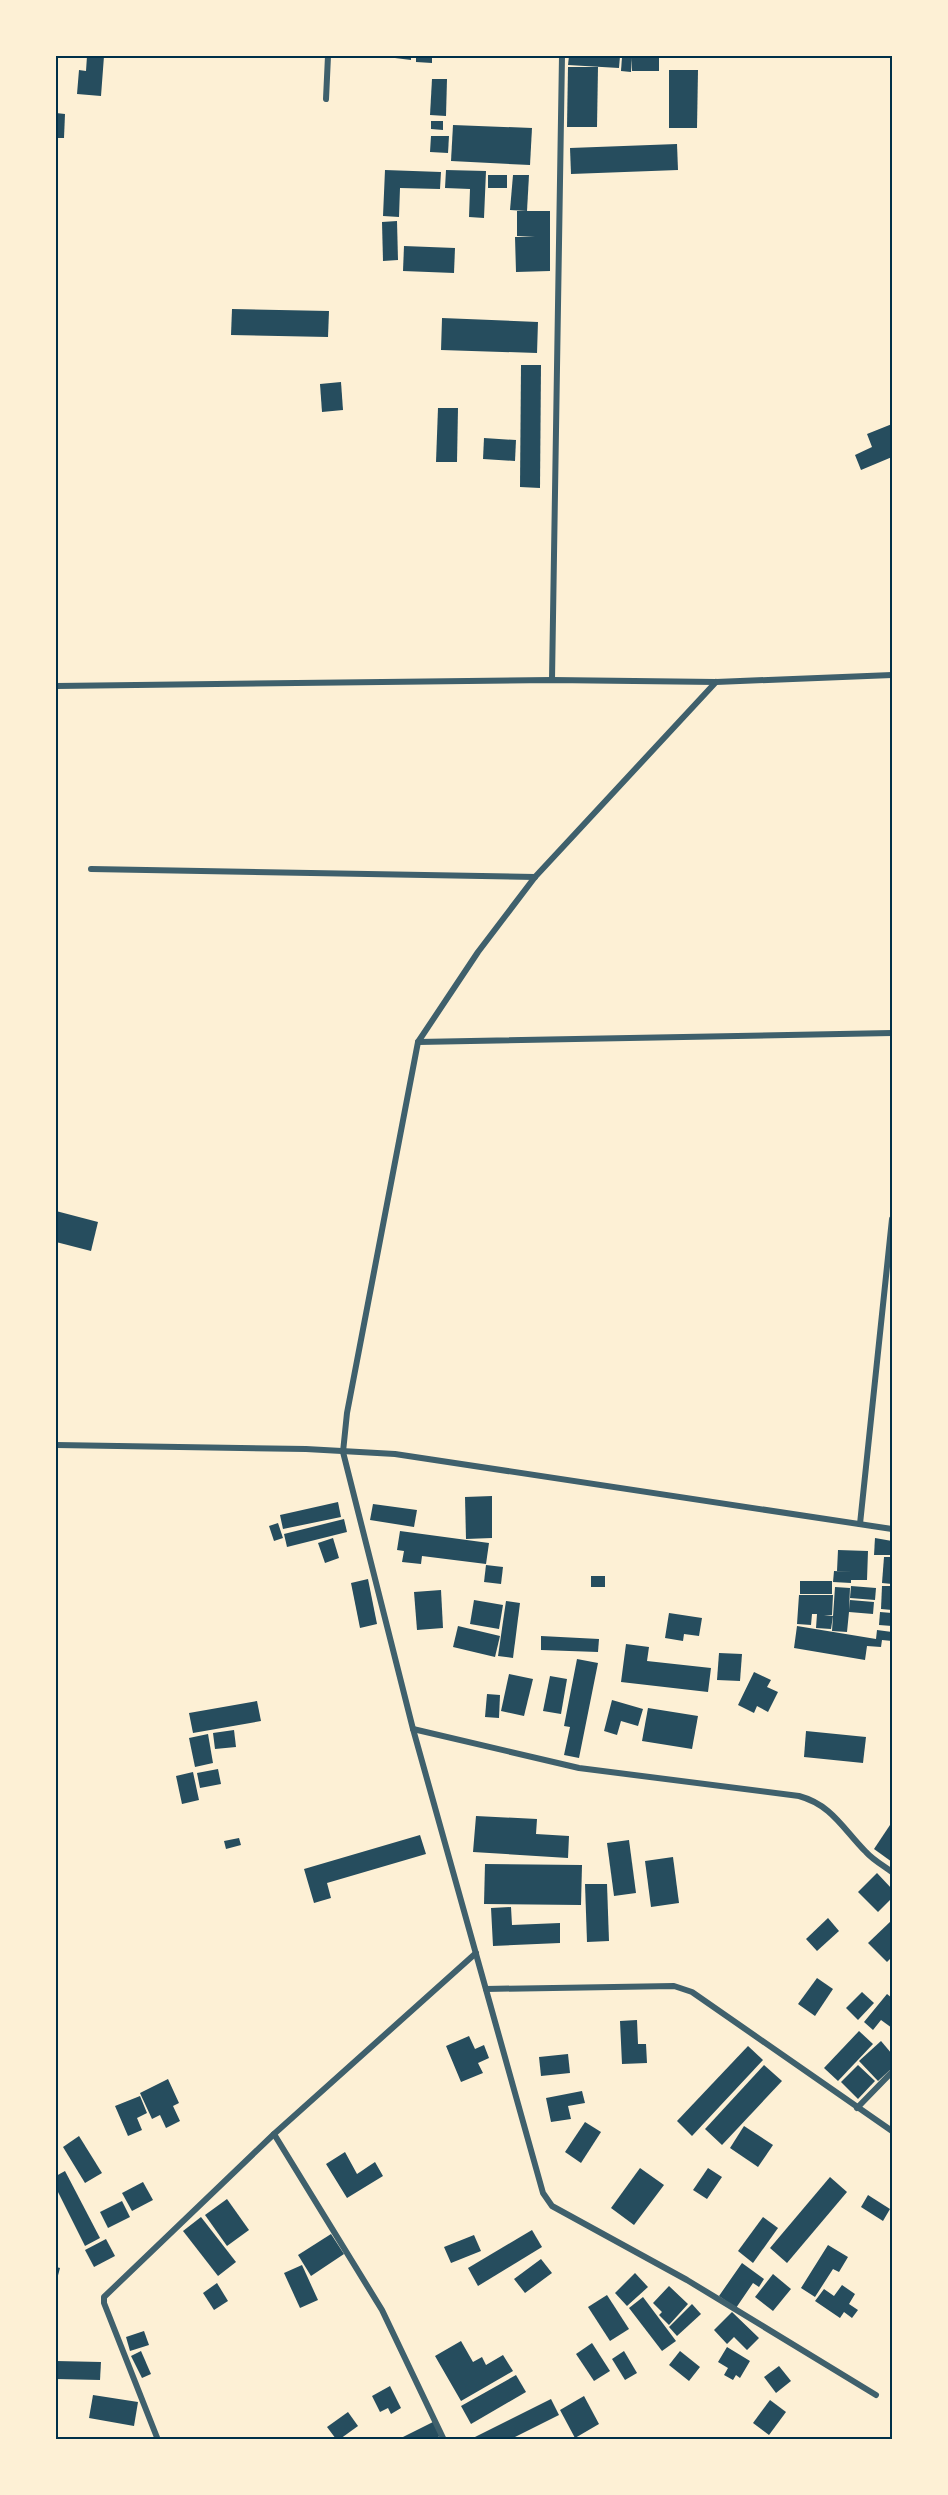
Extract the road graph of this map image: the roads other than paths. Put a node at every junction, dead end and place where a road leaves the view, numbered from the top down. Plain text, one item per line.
1 (328, 56) edge
2 (562, 56) edge
3 (326, 99) dead end
4 (892, 675) edge
5 (552, 680) junction
6 (716, 682) junction
7 (56, 686) edge
8 (91, 869) dead end
9 (535, 877) junction
10 (892, 1033) edge
11 (418, 1042) junction
12 (892, 1219) edge
13 (56, 1445) edge
14 (343, 1452) junction
15 (860, 1524) junction
16 (892, 1529) edge
17 (413, 1730) junction
18 (892, 1872) edge
19 (476, 1953) junction
20 (486, 1989) junction
21 (892, 2072) edge
22 (857, 2108) junction
23 (892, 2132) edge
24 (274, 2134) junction
25 (876, 2395) dead end
26 (158, 2439) edge
27 (444, 2439) edge

1 - 3 street
2 - 5 street
4 - 6 street
5 - 6 street
5 - 7 street
6 - 9 street
8 - 9 street
9 - 11 street
10 - 11 street
11 - 14 street
12 - 15 street
13 - 14 street
14 - 15 street
14 - 17 street
15 - 16 street
17 - 18 street
17 - 19 street
19 - 20 street
19 - 24 street
20 - 22 street
20 - 25 street
21 - 22 street
22 - 23 street
24 - 26 street
24 - 27 street

